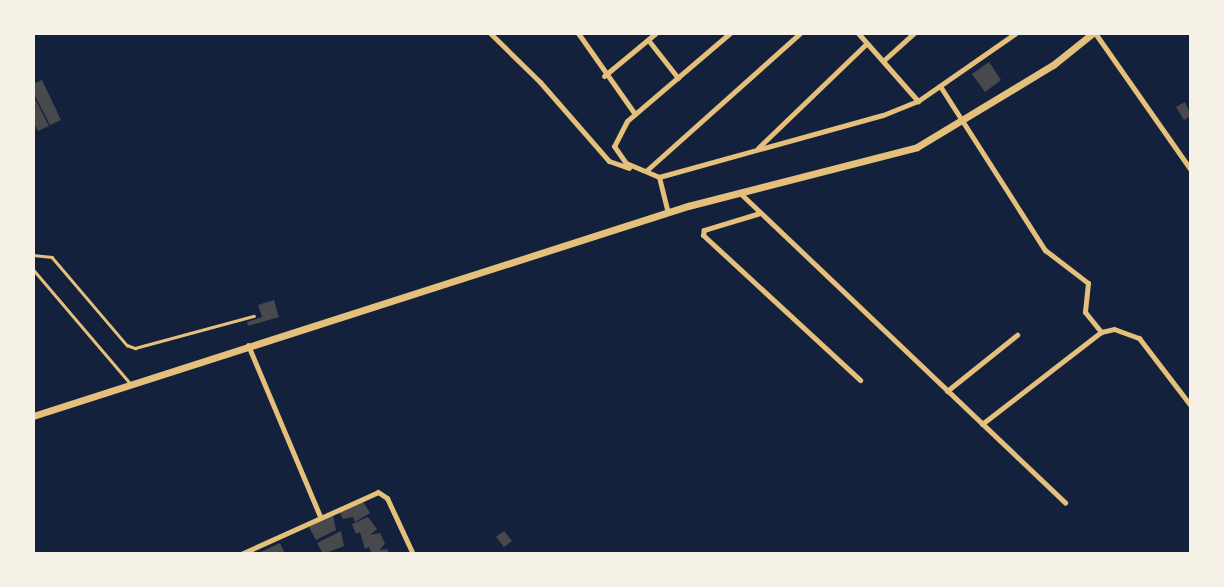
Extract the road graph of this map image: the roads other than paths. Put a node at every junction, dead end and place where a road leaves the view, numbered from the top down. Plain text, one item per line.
1 (490, 33) edge
2 (656, 33) edge
3 (730, 33) edge
4 (800, 33) edge
5 (858, 33) edge
6 (914, 33) edge
7 (1016, 33) edge
8 (1094, 33) edge
9 (578, 34) edge
10 (649, 41) junction
11 (867, 43) junction
12 (883, 61) junction
13 (604, 76) junction
14 (678, 78) junction
15 (940, 86) junction
16 (918, 101) junction
17 (635, 114) junction
18 (963, 121) junction
19 (755, 151) junction
20 (635, 169) junction
21 (647, 170) junction
22 (1191, 170) edge
23 (659, 177) junction
24 (740, 193) junction
25 (668, 213) junction
26 (760, 213) junction
27 (33, 255) edge
28 (33, 269) edge
29 (254, 316) dead end
30 (1101, 332) junction
31 (1017, 335) dead end
32 (247, 344) junction
33 (860, 380) dead end
34 (131, 383) junction
35 (947, 391) junction
36 (1191, 406) edge
37 (33, 416) edge
38 (982, 424) junction
39 (1065, 503) dead end
40 (320, 516) junction
41 (241, 554) edge
42 (413, 554) edge

1 - 20 street
2 - 10 street
3 - 14 street
4 - 21 street
5 - 11 street
6 - 12 street
7 - 15 street
8 - 18 main road
8 - 22 street
9 - 13 street
10 - 13 street
10 - 14 street
11 - 12 street
11 - 19 street
12 - 16 street
13 - 17 street
14 - 17 street
15 - 16 street
15 - 18 street
16 - 19 street
17 - 20 street
18 - 24 main road
18 - 30 street
19 - 23 street
20 - 21 street
21 - 23 street
23 - 25 street
24 - 25 main road
24 - 26 street
25 - 32 main road
26 - 33 street
26 - 35 street
27 - 29 lane
28 - 34 lane
30 - 36 street
30 - 38 street
31 - 35 street
32 - 34 main road
32 - 40 street
34 - 37 main road
35 - 38 street
38 - 39 street
40 - 41 street
40 - 42 street

